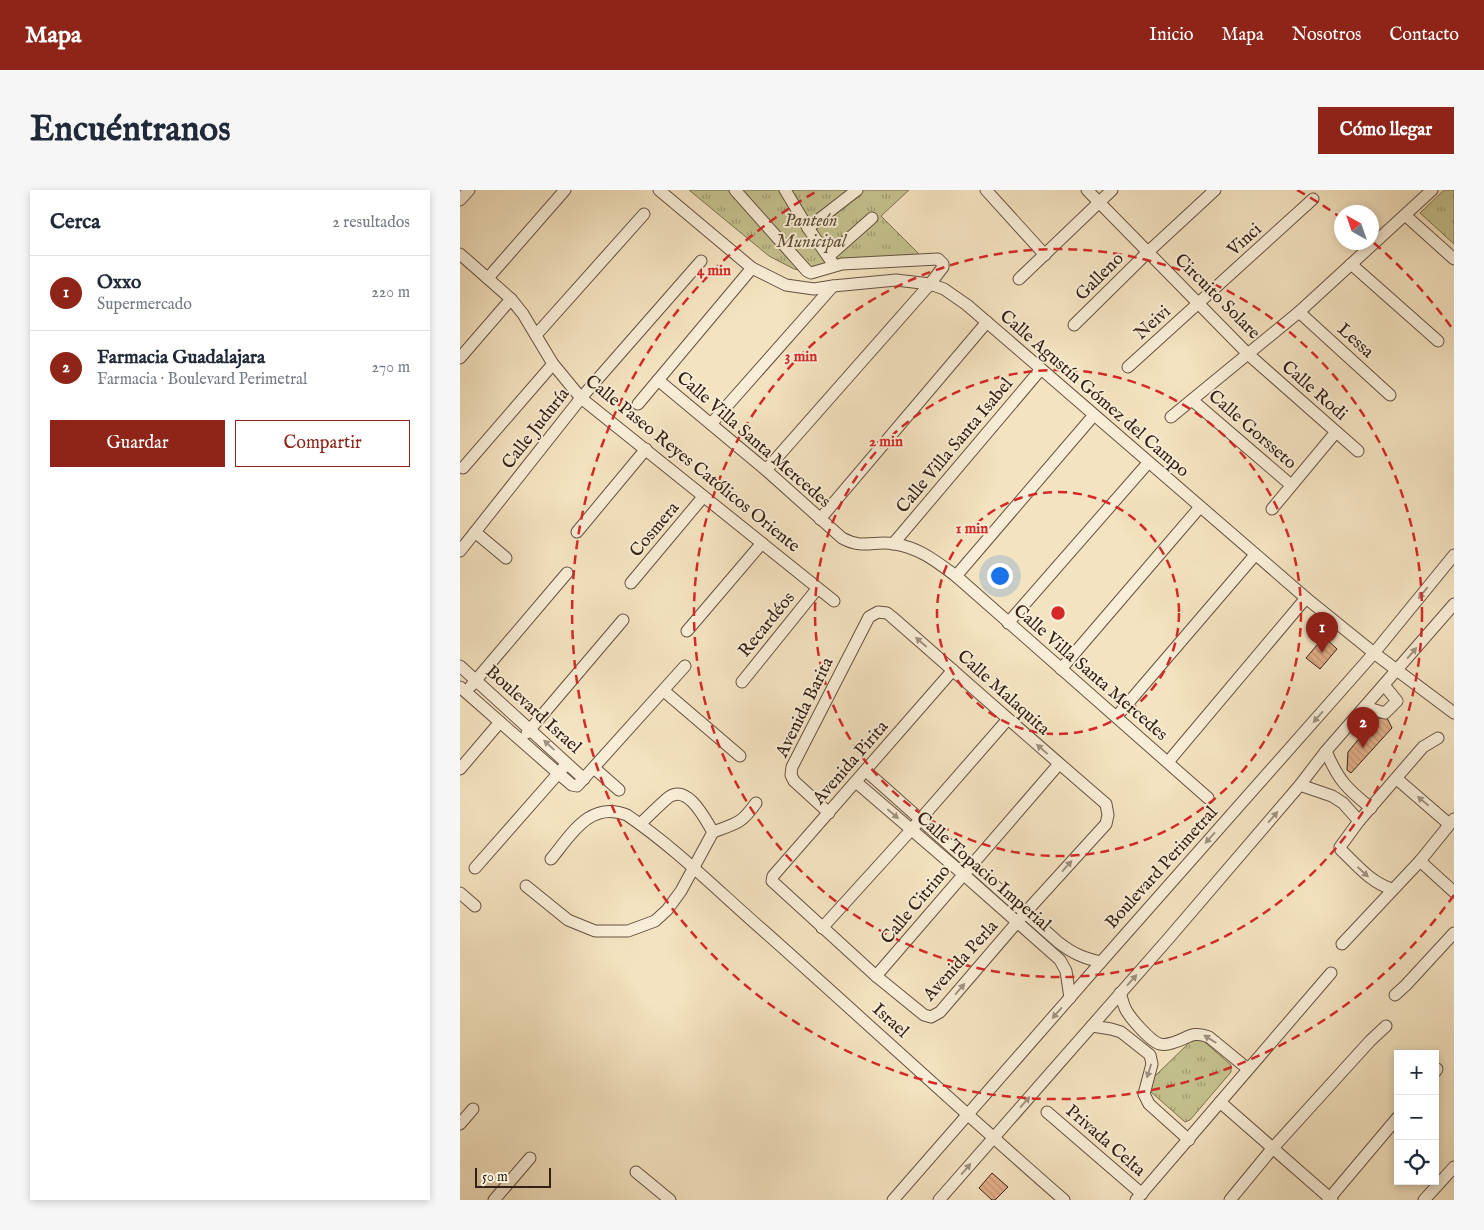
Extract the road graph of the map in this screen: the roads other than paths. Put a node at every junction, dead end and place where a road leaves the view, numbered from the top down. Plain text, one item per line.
1 (469, 190) edge
2 (565, 190) edge
3 (659, 190) edge
4 (735, 190) edge
5 (785, 190) edge
6 (857, 190) edge
7 (986, 190) edge
8 (1087, 190) edge
9 (1112, 190) edge
10 (1215, 190) edge
11 (1432, 190) edge
12 (1313, 199) dead end
13 (460, 200) edge
14 (1099, 202) junction
15 (644, 214) dead end
16 (1405, 215) junction
17 (872, 218) dead end
18 (808, 228) junction
19 (1149, 252) junction
20 (460, 254) edge
21 (1045, 255) junction
22 (1454, 259) edge
23 (831, 260) junction
24 (701, 261) dead end
25 (1352, 264) junction
26 (752, 268) junction
27 (488, 278) junction
28 (1019, 279) dead end
29 (930, 284) junction
30 (833, 286) junction
31 (510, 299) junction
32 (1199, 304) junction
33 (1299, 312) junction
34 (987, 322) junction
35 (1074, 325) dead end
36 (536, 335) junction
37 (1438, 341) dead end
38 (1249, 355) junction
39 (460, 358) edge
40 (553, 364) junction
41 (1128, 367) dead end
42 (1042, 368) junction
43 (658, 380) junction
44 (1390, 395) dead end
45 (581, 398) junction
46 (1192, 400) junction
47 (638, 404) dead end
48 (1094, 415) junction
49 (1171, 417) dead end
50 (711, 424) junction
51 (1336, 432) junction
52 (646, 450) junction
53 (1358, 451) dead end
54 (1148, 463) junction
55 (464, 468) dead end
56 (766, 470) junction
57 (1291, 485) junction
58 (703, 497) junction
59 (1200, 507) junction
60 (1272, 509) dead end
61 (820, 520) junction
62 (476, 532) junction
63 (577, 532) dead end
64 (762, 543) junction
65 (893, 544) junction
66 (460, 551) edge
67 (1255, 555) junction
68 (1454, 555) edge
69 (506, 558) dead end
70 (567, 572) dead end
71 (956, 576) junction
72 (631, 583) dead end
73 (817, 588) junction
74 (1306, 598) junction
75 (834, 601) dead end
76 (1454, 604) edge
77 (878, 612) joint
78 (623, 620) dead end
79 (1008, 623) junction
80 (687, 630) dead end
81 (1374, 653) junction
82 (460, 666) edge
83 (685, 666) dead end
84 (1062, 669) junction
85 (954, 670) junction
86 (1397, 670) junction
87 (476, 680) junction
88 (742, 682) dead end
89 (1384, 685) junction
90 (463, 690) edge
91 (664, 691) junction
92 (1365, 707) junction
93 (1454, 712) edge
94 (1117, 716) junction
95 (1008, 719) junction
96 (500, 722) junction
97 (531, 728) junction
98 (1438, 738) dead end
99 (520, 741) junction
100 (1326, 751) junction
101 (740, 756) dead end
102 (1168, 762) junction
103 (567, 763) junction
104 (1060, 764) junction
105 (594, 768) junction
106 (460, 769) edge
107 (866, 771) junction
108 (558, 773) junction
109 (584, 779) junction
110 (1397, 779) junction
111 (856, 782) junction
112 (1300, 785) junction
113 (1347, 788) junction
114 (619, 790) dead end
115 (1208, 798) dead end
116 (1338, 799) junction
117 (756, 803) dead end
118 (1106, 804) joint
119 (1371, 808) junction
120 (829, 813) junction
121 (920, 820) junction
122 (1360, 821) junction
123 (1452, 821) edge
124 (640, 824) junction
125 (912, 830) junction
126 (713, 832) junction
127 (551, 859) dead end
128 (1420, 861) junction
129 (475, 868) dead end
130 (693, 868) junction
131 (967, 869) junction
132 (526, 886) dead end
133 (1392, 889) junction
134 (1454, 892) edge
135 (460, 893) edge
136 (475, 906) dead end
137 (1025, 912) junction
138 (1017, 923) junction
139 (822, 928) junction
140 (1454, 933) edge
141 (1050, 935) junction
142 (1342, 944) dead end
143 (1042, 945) junction
144 (1068, 950) junction
145 (1060, 960) junction
146 (1100, 962) junction
147 (1331, 974) dead end
148 (876, 976) junction
149 (1120, 993) junction
150 (1395, 995) dead end
151 (1070, 998) junction
152 (1092, 1026) junction
153 (1386, 1026) dead end
154 (1144, 1031) junction
155 (1134, 1041) junction
156 (1248, 1069) junction
157 (1220, 1102) junction
158 (473, 1109) dead end
159 (1047, 1112) dead end
160 (968, 1114) junction
161 (1394, 1122) edge
162 (460, 1124) edge
163 (992, 1138) junction
164 (1188, 1140) junction
165 (1272, 1149) junction
166 (530, 1158) dead end
167 (1454, 1167) edge
168 (636, 1172) dead end
169 (1139, 1197) edge
170 (1330, 1199) edge
171 (494, 1200) edge
172 (670, 1200) edge
173 (893, 1200) edge
174 (939, 1200) edge
175 (1064, 1200) edge
176 (1230, 1200) edge
177 (1424, 1200) edge

1 - 13 street
2 - 27 street
3 - 26 street, Calle Agustín Gómez del Campo
4 - 23 street
5 - 18 street
6 - 18 street
7 - 21 street
8 - 14 street, Circuito Solare
9 - 14 street
10 - 19 street, Galleno
11 - 16 street, Circuito Solare
12 - 32 street, Vinci
14 - 19 street, Circuito Solare
14 - 21 street
15 - 36 street
16 - 22 street
16 - 25 street, Circuito Solare
17 - 23 street
18 - 23 street
19 - 32 street, Circuito Solare
19 - 35 street, Galleno
20 - 27 street, Calle Paseo Reyes Católicos Oriente
21 - 28 street
23 - 29 street
24 - 45 street, Calle Juduría
25 - 33 street, Circuito Solare
25 - 37 street
26 - 30 street, Calle Agustín Gómez del Campo
26 - 43 street
27 - 31 street, Calle Paseo Reyes Católicos Oriente
29 - 30 street, Calle Agustín Gómez del Campo
29 - 34 street, Calle Agustín Gómez del Campo
29 - 56 street
30 - 50 street
31 - 36 street, Calle Paseo Reyes Católicos Oriente
31 - 39 street
32 - 38 street, Circuito Solare
32 - 41 street, Neivi
33 - 38 street, Circuito Solare
33 - 44 street, Lessa
34 - 42 street, Calle Agustín Gómez del Campo
34 - 61 street
36 - 40 street, Calle Paseo Reyes Católicos Oriente
38 - 46 street
38 - 51 street, Calle Rodi
40 - 45 street, Calle Paseo Reyes Católicos Oriente
40 - 55 street
42 - 48 street, Calle Agustín Gómez del Campo
42 - 65 street, Calle Villa Santa Isabel
43 - 47 street
43 - 50 street, Calle Villa Santa Mercedes
45 - 52 street, Calle Paseo Reyes Católicos Oriente
45 - 62 street, Calle Juduría
46 - 49 street
46 - 57 street, Calle Gorsseto
48 - 54 street, Calle Agustín Gómez del Campo
48 - 71 street
50 - 56 street, Calle Villa Santa Mercedes
51 - 53 street, Calle Rodi
51 - 57 street
52 - 58 street, Calle Paseo Reyes Católicos Oriente
52 - 63 street
54 - 59 street, Calle Agustín Gómez del Campo
54 - 79 street
56 - 61 street, Calle Villa Santa Mercedes
57 - 60 street
58 - 64 street, Calle Paseo Reyes Católicos Oriente
58 - 72 street, Cosmera
59 - 67 street, Calle Agustín Gómez del Campo
59 - 84 street
61 - 65 street, Calle Villa Santa Mercedes
62 - 66 street, Calle Juduría
62 - 69 street
64 - 73 street, Calle Paseo Reyes Católicos Oriente
64 - 80 street
65 - 71 street, Calle Villa Santa Mercedes
67 - 74 street, Calle Agustín Gómez del Campo
67 - 94 street
68 -> 81 street, Boulevard Perimetral
70 - 87 street
71 - 79 street, Calle Villa Santa Mercedes
73 - 75 street, Calle Paseo Reyes Católicos Oriente
73 - 88 street, Recardéos
74 - 81 street, Calle Agustín Gómez del Campo
74 - 102 street
86 -> 76 street
85 -> 77 street, Calle Malaquita
77 - 120 street, Avenida Barita
78 - 97 street
79 - 84 street, Calle Villa Santa Mercedes
81 - 86 street, Calle Agustín Gómez del Campo
81 -> 146 street, Boulevard Perimetral
82 - 87 street, Boulevard Israel
83 - 91 street
84 - 94 street, Calle Villa Santa Mercedes
85 - 95 street, Calle Malaquita
85 - 107 street, Avenida Pirita
86 - 89 street
86 - 93 street, Calle Agustín Gómez del Campo
87 - 90 street
87 - 97 street, Boulevard Israel
89 - 92 street
89 - 92 street
90 - 96 street, Boulevard Israel
91 - 101 street
91 - 105 street
92 - 100 street
94 - 102 street, Calle Villa Santa Mercedes
104 -> 95 street, Calle Malaquita
95 - 121 street
96 - 99 street, Boulevard Israel
96 - 106 street
97 - 99 street
103 -> 97 street, Boulevard Israel
98 - 110 street
99 - 108 street, Boulevard Israel
100 - 112 street
100 - 113 street
102 - 115 street, Calle Villa Santa Mercedes
103 - 108 street
103 - 109 street, Boulevard Israel
104 - 118 street, Calle Malaquita
104 - 131 street, Calle Citrino
105 - 109 street
105 - 114 street, Boulevard Israel
107 - 111 street, Avenida Pirita
107 - 121 street, Calle Topacio Imperial
108 - 109 street, Boulevard Israel
108 - 129 street
110 - 119 street
123 -> 110 street
111 - 120 street, Avenida Pirita
111 -> 125 street, Calle Topacio Imperial
112 - 116 street
149 -> 112 street
113 - 116 street
113 - 119 street
116 - 122 street
117 - 126 street
137 -> 118 street, Avenida Perla
119 - 122 street
120 - 139 street, Avenida Pirita
121 - 125 street
121 - 131 street, Calle Topacio Imperial
122 -> 133 street
123 - 128 street
124 - 126 street
124 - 127 street, Israel
124 - 130 street, Israel
125 - 131 street, Calle Topacio Imperial
125 - 139 street
126 - 130 street
128 - 133 street
128 - 134 street
130 - 132 street
130 - 160 street, Israel
131 - 137 street, Calle Topacio Imperial
131 - 138 street, Calle Topacio Imperial
131 - 148 street, Calle Citrino
133 - 142 street
135 - 136 street
137 - 138 street, Avenida Perla
137 - 141 street, Calle Topacio Imperial
138 - 143 street, Calle Topacio Imperial
148 -> 138 street, Avenida Perla
139 - 148 street
140 - 150 street
141 - 143 street
141 - 144 street, Calle Topacio Imperial
143 - 145 street, Calle Topacio Imperial
144 - 145 street
144 - 146 street, Calle Topacio Imperial
145 - 151 street
146 - 151 street, Boulevard Perimetral
147 - 156 street
149 - 152 street
149 - 154 street
151 -> 160 street, Boulevard Perimetral
152 - 155 street
163 -> 152 street
153 - 165 street
154 - 155 street
156 -> 154 street
155 -> 164 street
156 - 157 street
157 - 164 street
157 - 165 street
158 - 162 street
159 - 169 street, Privada Celta
160 - 163 street, Israel
160 - 173 street, Boulevard Perimetral
161 - 170 street
174 -> 163 street
163 - 175 street, Israel
164 - 169 street
165 - 170 street
165 - 176 street
166 - 171 street
167 - 177 street
168 - 172 street

